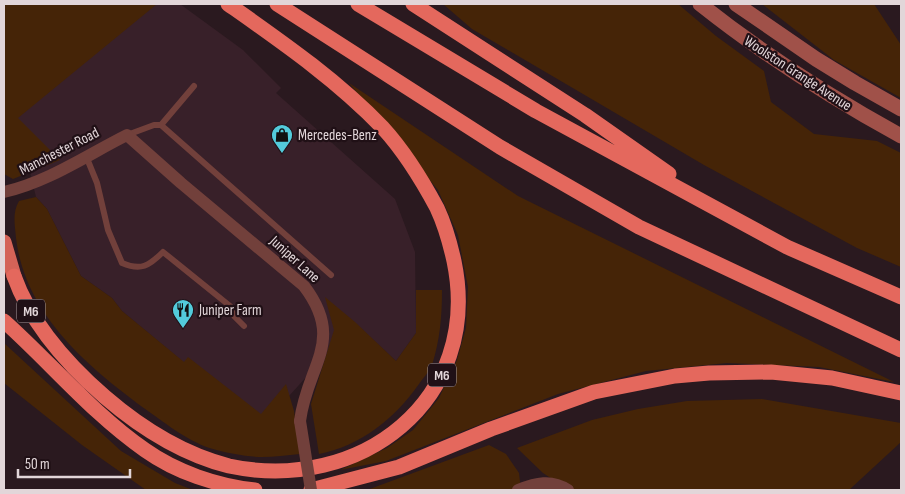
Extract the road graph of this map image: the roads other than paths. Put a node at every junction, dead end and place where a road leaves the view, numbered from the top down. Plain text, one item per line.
1 (228, 4) edge
2 (278, 4) edge
3 (358, 4) edge
4 (413, 4) edge
5 (700, 4) edge
6 (736, 4) edge
7 (194, 86) dead end
8 (901, 109) edge
9 (161, 125) junction
10 (127, 135) junction
11 (901, 136) edge
12 (86, 156) junction
13 (4, 192) edge
14 (723, 212) junction
15 (4, 242) edge
16 (331, 275) dead end
17 (901, 297) edge
18 (4, 321) edge
19 (244, 326) dead end
20 (901, 350) edge
21 (901, 393) edge
22 (255, 490) edge
23 (311, 490) edge
24 (518, 490) edge
25 (568, 490) edge

1 - 15 highway, M6
2 - 20 highway
3 - 14 highway
4 - 14 highway
5 - 11 main road, Woolston Grange Avenue
6 - 8 main road, Woolston Grange Avenue
7 - 9 lane
9 - 10 lane
9 - 16 lane
10 - 12 street, Manchester Road
10 - 23 street, Juniper Lane, bridge
12 - 13 street, Manchester Road
12 - 19 lane
14 - 17 highway
18 - 22 highway, M6
21 - 23 highway
24 - 25 street

